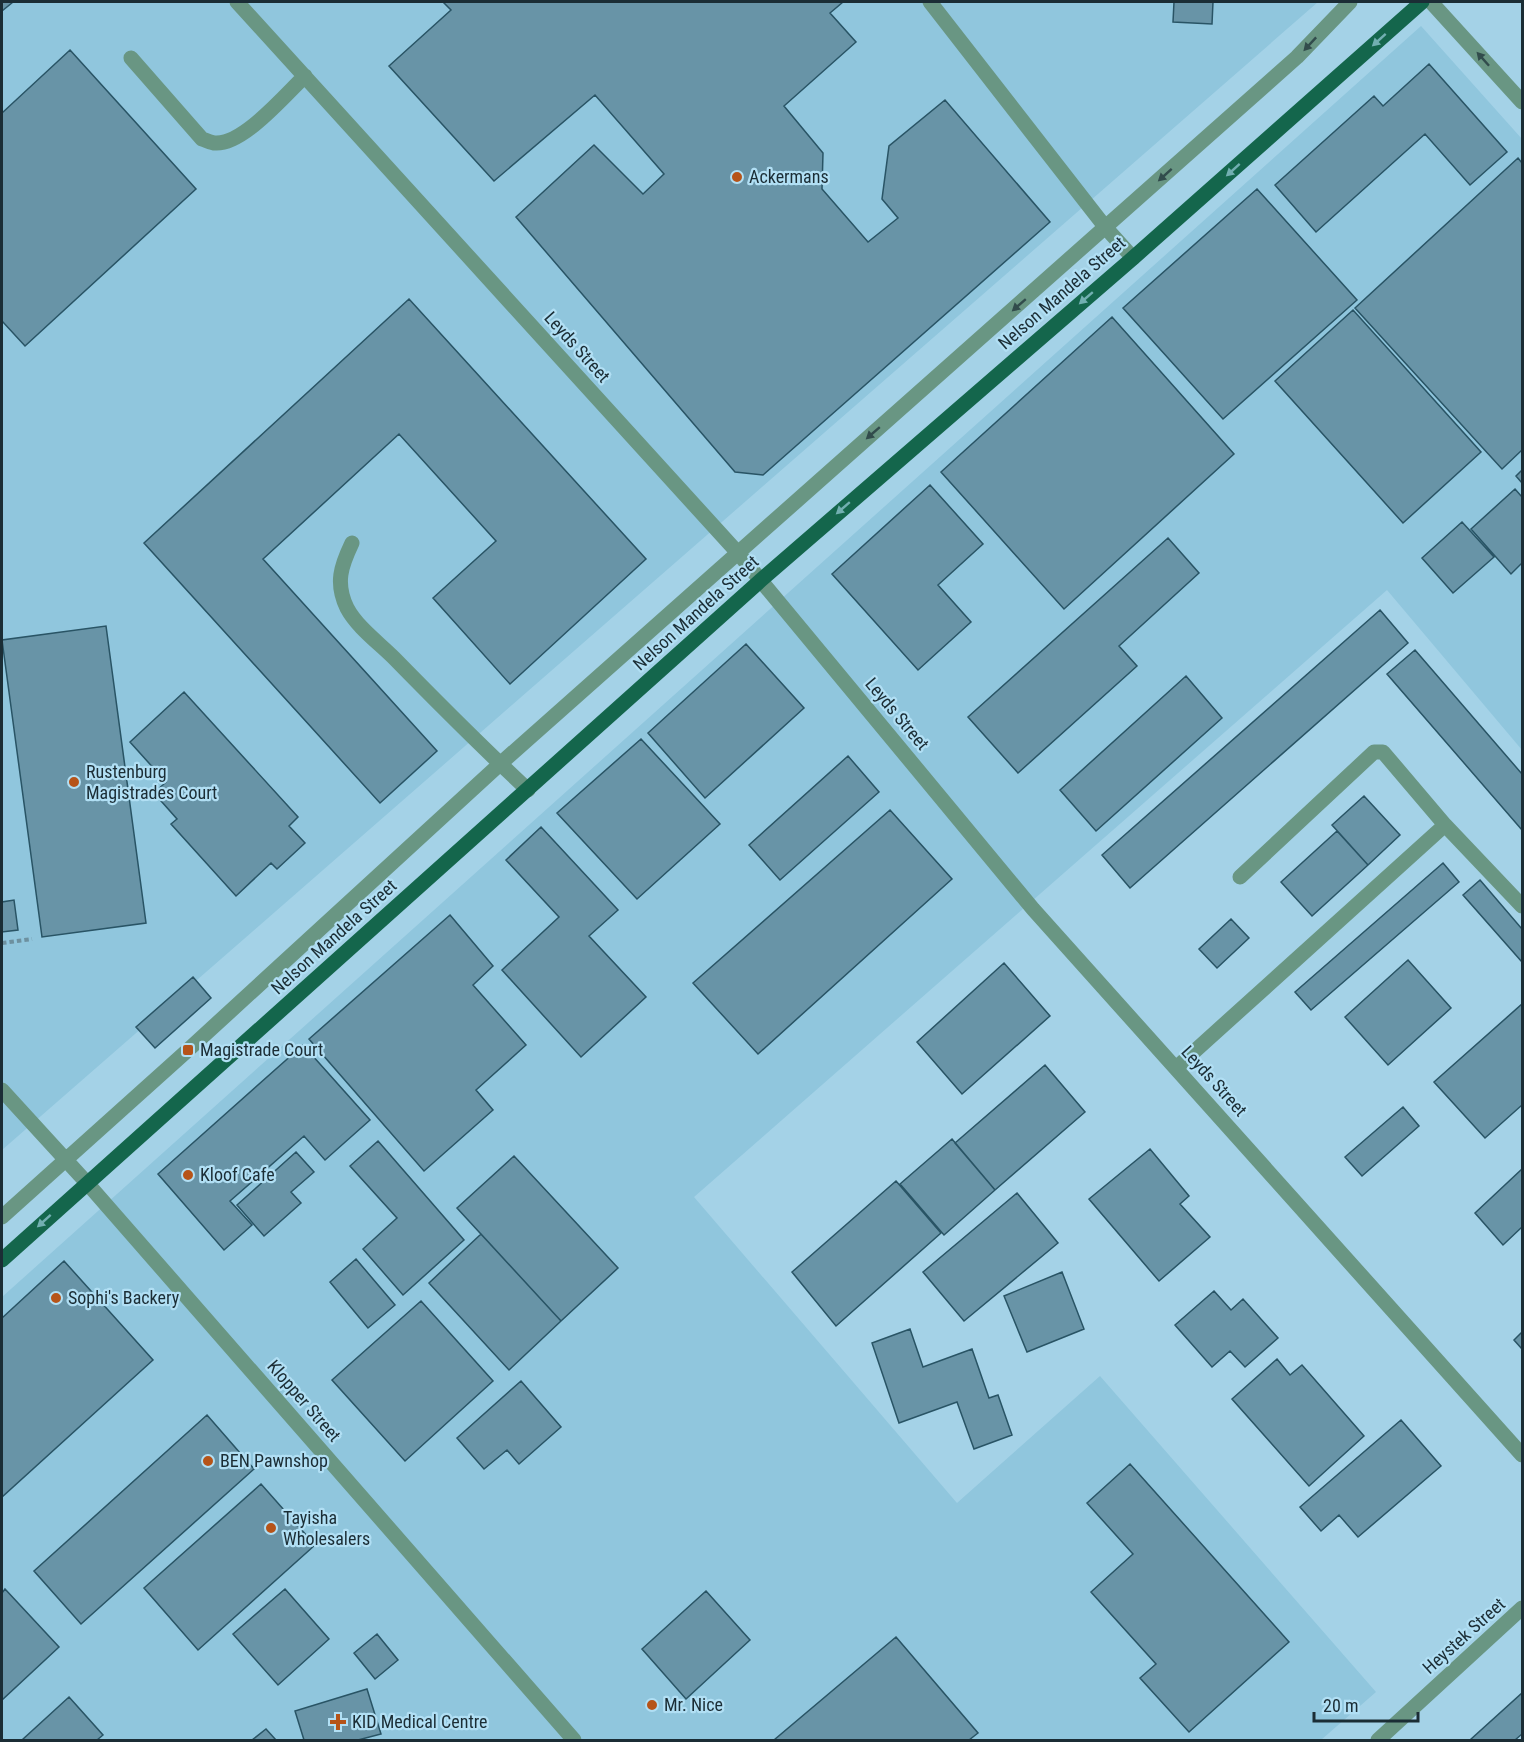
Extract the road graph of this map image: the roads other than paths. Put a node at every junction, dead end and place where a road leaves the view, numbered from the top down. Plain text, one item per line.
1 (237, 2) edge
2 (930, 2) edge
3 (1350, 2) edge
4 (1422, 2) edge
5 (1431, 2) edge
6 (131, 58) dead end
7 (304, 76) junction
8 (1522, 102) edge
9 (1106, 228) junction
10 (1133, 258) junction
11 (352, 543) dead end
12 (738, 553) junction
13 (761, 580) junction
14 (500, 764) junction
15 (528, 790) junction
16 (1445, 825) junction
17 (1240, 877) dead end
18 (1522, 906) edge
19 (1176, 1068) junction
20 (2, 1090) edge
21 (65, 1159) junction
22 (87, 1183) junction
23 (2, 1217) edge
24 (2, 1260) edge
25 (1522, 1455) edge
26 (1522, 1608) edge
27 (574, 1740) edge
28 (1378, 1740) edge

1 - 7 street, Leyds Street
2 - 9 street
3 -> 9 street
4 -> 10 main road, Nelson Mandela Street
8 -> 5 street
6 - 7 street
7 - 12 street, Leyds Street
9 - 10 street
9 -> 12 street
10 -> 13 main road, Nelson Mandela Street
11 - 14 street
12 - 13 street, Leyds Street
12 - 14 street
13 - 15 main road, Nelson Mandela Street
13 - 19 street, Leyds Street
14 - 15 street
14 - 21 street
15 - 22 main road, Nelson Mandela Street
16 - 17 street
16 - 18 street
16 - 19 street
19 - 25 street, Leyds Street
20 - 21 street, Klopper Street
21 - 22 street, Klopper Street
21 - 23 street
22 -> 24 main road, Nelson Mandela Street
22 - 27 street, Klopper Street
26 - 28 street, Heystek Street

